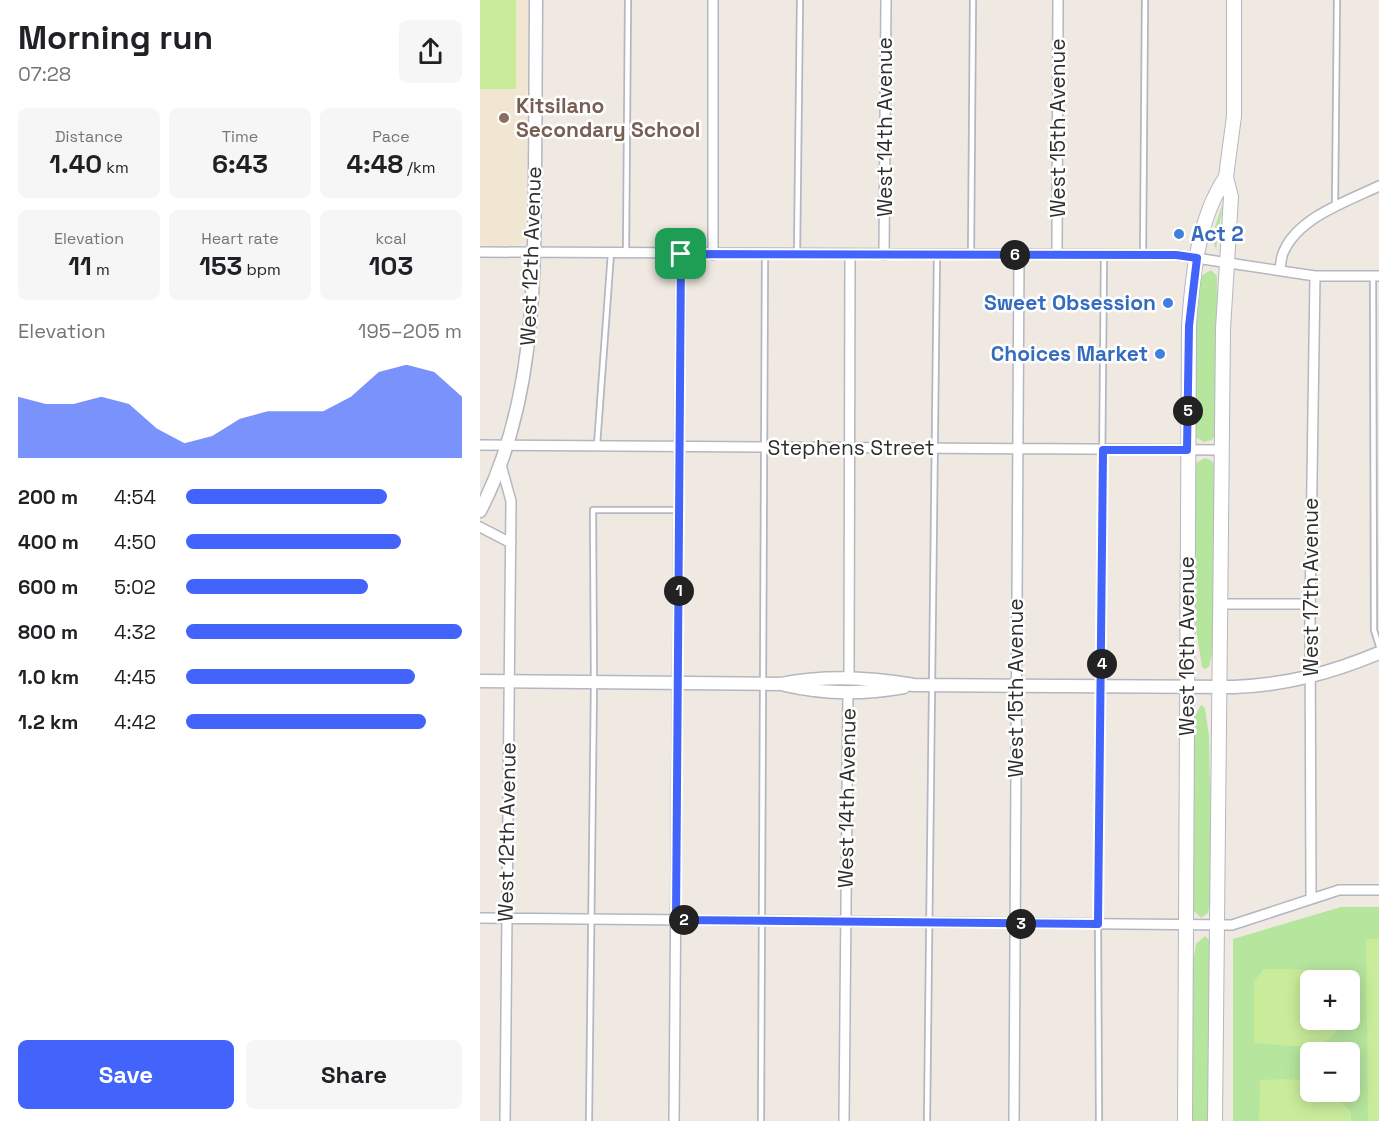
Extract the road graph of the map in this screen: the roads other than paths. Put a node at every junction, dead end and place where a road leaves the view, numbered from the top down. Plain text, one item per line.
1 (536, 0) edge
2 (628, 0) edge
3 (713, 0) edge
4 (800, 0) edge
5 (886, 0) edge
6 (973, 0) edge
7 (1058, 0) edge
8 (1145, 0) edge
9 (1234, 0) edge
10 (1337, 0) edge
11 (1226, 177) junction
12 (1379, 186) edge
13 (1335, 208) junction
14 (480, 252) edge
15 (535, 253) junction
16 (611, 254) junction
17 (626, 254) junction
18 (681, 254) junction
19 (713, 255) junction
20 (765, 255) junction
21 (797, 255) junction
22 (850, 255) junction
23 (884, 255) junction
24 (937, 255) junction
25 (971, 255) junction
26 (1019, 255) junction
27 (1058, 255) junction
28 (1104, 255) junction
29 (1143, 255) junction
30 (1197, 258) junction
31 (1226, 261) junction
32 (1281, 269) junction
33 (1314, 276) junction
34 (1376, 276) edge
35 (480, 445) edge
36 (507, 445) junction
37 (597, 445) junction
38 (679, 446) junction
39 (764, 447) junction
40 (849, 448) junction
41 (934, 448) junction
42 (1018, 449) junction
43 (1103, 450) junction
44 (1187, 450) junction
45 (1222, 450) junction
46 (501, 465) junction
47 (679, 510) junction
48 (480, 511) edge
49 (480, 527) edge
50 (511, 543) junction
51 (1221, 604) junction
52 (1310, 604) junction
53 (1379, 646) edge
54 (1379, 653) edge
55 (1310, 678) junction
56 (480, 681) edge
57 (509, 681) junction
58 (594, 683) junction
59 (679, 684) junction
60 (763, 684) junction
61 (849, 685) junction
62 (933, 686) junction
63 (1016, 686) junction
64 (1102, 687) junction
65 (1187, 687) junction
66 (1221, 687) junction
67 (1379, 890) edge
68 (1311, 898) junction
69 (480, 918) edge
70 (506, 919) junction
71 (590, 920) junction
72 (676, 920) junction
73 (762, 921) junction
74 (846, 921) junction
75 (928, 923) junction
76 (1015, 924) junction
77 (1098, 924) junction
78 (1186, 925) junction
79 (1217, 925) junction
80 (505, 1121) edge
81 (589, 1121) edge
82 (675, 1121) edge
83 (761, 1121) edge
84 (844, 1121) edge
85 (927, 1121) edge
86 (1014, 1121) edge
87 (1099, 1121) edge
88 (1185, 1121) edge
89 (1215, 1121) edge

1 - 15 street, West 12th Avenue
2 - 17 lane
3 - 19 street
4 - 21 lane
5 - 23 street, West 14th Avenue
6 - 25 lane
7 - 27 street, West 15th Avenue
8 - 29 lane
9 - 11 main road, West 16th Avenue
10 - 13 lane
11 - 30 main road, West 16th Avenue
11 - 31 main road, West 16th Avenue
12 - 13 street
13 - 32 street
14 - 15 street
15 - 16 street
15 - 36 street, West 12th Avenue
16 - 17 street
16 - 37 lane
17 - 18 street
18 - 19 street
18 - 38 street
19 - 20 street
20 - 21 street
20 - 39 lane
21 - 22 street
22 - 23 street
22 - 40 street, West 14th Avenue
23 - 24 street
24 - 25 street
24 - 41 lane
25 - 26 street
26 - 27 street
26 - 42 street, West 15th Avenue
27 - 28 street
28 - 29 street
28 - 43 lane
29 - 30 street
30 - 31 street
30 - 44 main road, West 16th Avenue
31 - 32 street
31 - 45 main road, West 16th Avenue
32 - 33 street
33 - 34 street
33 - 52 street, West 17th Avenue
34 - 53 lane
35 - 36 street, Stephens Street
36 - 37 street, Stephens Street
36 - 46 street, West 12th Avenue
37 - 38 street, Stephens Street
38 - 39 street, Stephens Street
38 - 47 street
39 - 40 street, Stephens Street
39 - 60 lane
40 - 41 street, Stephens Street
40 - 61 street, West 14th Avenue
41 - 42 street, Stephens Street
41 - 62 lane
42 - 43 street, Stephens Street
42 - 63 street, West 15th Avenue
43 - 44 street, Stephens Street
43 - 64 lane
44 - 45 street, Stephens Street
44 - 65 main road, West 16th Avenue
45 - 51 main road, West 16th Avenue
46 - 48 street
46 - 50 street, West 12th Avenue
47 - 58 lane
47 - 59 street
49 - 50 street
50 - 57 street, West 12th Avenue
51 - 52 street
51 - 66 main road, West 16th Avenue
52 - 55 street, West 17th Avenue
54 - 55 street
55 - 66 street
55 - 68 street, West 17th Avenue
56 - 57 street
57 - 58 street
57 - 70 street, West 12th Avenue
58 - 59 street
58 - 71 lane
59 - 60 street
59 - 72 street
60 - 61 street
60 - 73 lane
61 - 62 street
61 - 74 street, West 14th Avenue
62 - 63 street
62 - 75 lane
63 - 64 street
63 - 76 street, West 15th Avenue
64 - 65 street
64 - 77 lane
65 - 66 street
65 - 78 main road, West 16th Avenue
66 - 79 main road, West 16th Avenue
67 - 68 street
68 - 79 street
69 - 70 street
70 - 71 street
70 - 80 street, West 12th Avenue
71 - 72 street
71 - 81 lane
72 - 73 street
72 - 82 street
73 - 74 street
73 - 83 lane
74 - 75 street
74 - 84 street, West 14th Avenue
75 - 76 street
75 - 85 lane
76 - 77 street
76 - 86 street, West 15th Avenue
77 - 78 street
77 - 87 lane
78 - 79 street
78 - 88 main road, West 16th Avenue
79 - 89 main road, West 16th Avenue

